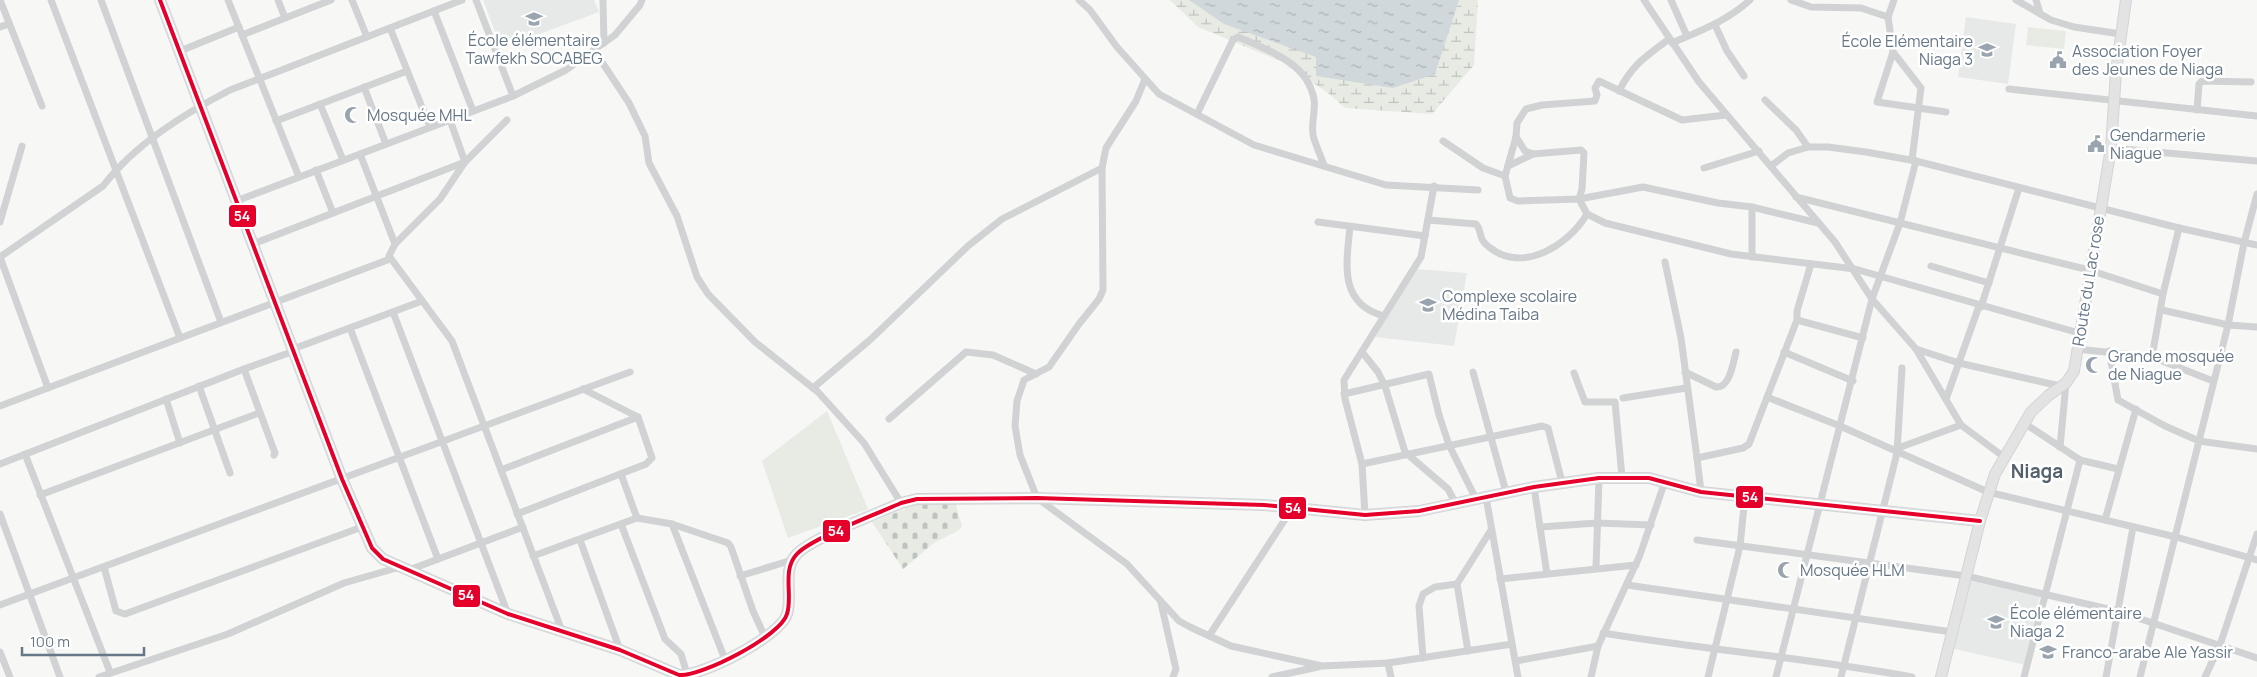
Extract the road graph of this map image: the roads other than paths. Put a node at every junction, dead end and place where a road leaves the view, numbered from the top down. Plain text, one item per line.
1 (0, 0) edge
2 (51, 0) edge
3 (101, 0) edge
4 (160, 0) edge
5 (228, 0) edge
6 (278, 0) edge
7 (331, 0) edge
8 (352, 0) edge
9 (462, 0) edge
10 (476, 0) edge
11 (602, 0) edge
12 (642, 0) edge
13 (1079, 0) edge
14 (1644, 0) edge
15 (1671, 0) edge
16 (1750, 0) edge
17 (1791, 0) edge
18 (1894, 0) edge
19 (2016, 0) edge
20 (2036, 0) edge
21 (2126, 0) edge
22 (434, 11) junction
23 (2040, 13) junction
24 (1888, 17) junction
25 (285, 18) junction
26 (9, 24) junction
27 (1715, 25) junction
28 (0, 27) edge
29 (239, 27) junction
30 (390, 28) junction
31 (2121, 34) junction
32 (242, 35) junction
33 (1687, 36) junction
34 (367, 37) junction
35 (1670, 41) junction
36 (604, 43) junction
37 (594, 50) junction
38 (180, 51) junction
39 (1893, 52) junction
40 (407, 71) junction
41 (1744, 76) dead end
42 (260, 79) junction
43 (1145, 79) junction
44 (2250, 82) dead end
45 (364, 87) junction
46 (2009, 89) dead end
47 (1619, 91) junction
48 (513, 96) junction
49 (2114, 99) junction
50 (1766, 100) dead end
51 (320, 104) junction
52 (42, 106) dead end
53 (200, 106) junction
54 (1919, 108) junction
55 (2197, 110) junction
56 (473, 111) junction
57 (1946, 112) dead end
58 (1197, 114) junction
59 (1726, 115) junction
60 (2257, 116) edge
61 (450, 120) junction
62 (507, 120) dead end
63 (276, 121) junction
64 (430, 127) junction
65 (1516, 137) junction
66 (152, 138) junction
67 (1443, 141) dead end
68 (386, 144) junction
69 (22, 146) dead end
70 (1808, 147) junction
71 (2111, 148) junction
72 (1758, 151) junction
73 (360, 154) junction
74 (1533, 154) junction
75 (343, 160) junction
76 (2257, 160) edge
77 (1914, 161) junction
78 (465, 162) junction
79 (1324, 166) junction
80 (1508, 166) junction
81 (1771, 166) junction
82 (1102, 168) junction
83 (1704, 168) dead end
84 (116, 170) junction
85 (316, 170) junction
86 (1505, 176) junction
87 (299, 177) junction
88 (1434, 186) junction
89 (2019, 188) junction
90 (1478, 190) dead end
91 (2257, 194) edge
92 (377, 196) junction
93 (1795, 197) junction
94 (236, 200) junction
95 (1579, 200) junction
96 (1752, 207) junction
97 (2100, 208) junction
98 (333, 213) junction
99 (1587, 214) junction
100 (1428, 220) junction
101 (0, 222) edge
102 (1318, 222) dead end
103 (1818, 223) junction
104 (1900, 223) junction
105 (1350, 227) junction
106 (2179, 228) junction
107 (1425, 236) junction
108 (2244, 243) junction
109 (253, 244) junction
110 (395, 244) junction
111 (2257, 245) edge
112 (2000, 249) junction
113 (0, 257) edge
114 (1752, 257) junction
115 (390, 259) junction
116 (1665, 262) dead end
117 (1811, 264) junction
118 (1931, 266) dead end
119 (1855, 270) junction
120 (2089, 270) junction
121 (1881, 276) junction
122 (1989, 283) junction
123 (2163, 294) junction
124 (1872, 299) junction
125 (422, 301) junction
126 (276, 302) junction
127 (1980, 306) junction
128 (2162, 310) junction
129 (393, 312) junction
130 (1384, 316) junction
131 (1797, 320) junction
132 (221, 322) junction
133 (2228, 325) junction
134 (2257, 327) edge
135 (350, 328) junction
136 (2079, 333) junction
137 (180, 338) junction
138 (1863, 338) junction
139 (1916, 349) junction
140 (2077, 349) junction
141 (293, 350) junction
142 (2109, 351) junction
143 (1362, 352) junction
144 (1736, 352) dead end
145 (1784, 352) junction
146 (2152, 357) junction
147 (1958, 364) junction
148 (1902, 368) dead end
149 (244, 369) junction
150 (630, 372) dead end
151 (1473, 372) dead end
152 (1685, 372) junction
153 (1574, 373) dead end
154 (1037, 374) junction
155 (1853, 381) junction
156 (2212, 381) junction
157 (2063, 384) junction
158 (199, 386) junction
159 (1385, 386) junction
160 (48, 388) junction
161 (813, 388) junction
162 (1686, 388) junction
163 (583, 389) junction
164 (1344, 394) junction
165 (1767, 397) junction
166 (1623, 398) dead end
167 (166, 399) junction
168 (1946, 399) junction
169 (0, 406) edge
170 (2136, 410) junction
171 (259, 413) junction
172 (638, 417) junction
173 (889, 419) dead end
174 (2024, 423) junction
175 (1961, 425) junction
176 (484, 426) junction
177 (1840, 426) junction
178 (214, 430) junction
179 (1490, 437) junction
180 (2199, 441) junction
181 (442, 442) junction
182 (180, 443) junction
183 (1449, 445) junction
184 (2060, 447) junction
185 (2257, 449) edge
186 (1897, 450) junction
187 (25, 454) junction
188 (1408, 454) junction
189 (274, 456) dead end
190 (2004, 457) junction
191 (398, 458) junction
192 (1697, 458) junction
193 (2080, 460) junction
194 (0, 464) edge
195 (1362, 464) junction
196 (2118, 469) junction
197 (501, 470) junction
198 (230, 473) dead end
199 (621, 474) junction
200 (342, 478) junction
201 (1599, 478) junction
202 (1622, 478) junction
203 (1665, 481) junction
204 (1562, 482) junction
205 (1534, 486) junction
206 (1506, 492) junction
207 (1701, 492) junction
208 (1988, 492) junction
209 (40, 495) junction
210 (1745, 496) junction
211 (1486, 497) junction
212 (1037, 498) junction
213 (1476, 499) junction
214 (901, 503) junction
215 (1820, 503) junction
216 (1456, 504) junction
217 (1293, 507) junction
218 (1882, 510) junction
219 (2068, 510) junction
220 (0, 514) edge
221 (517, 514) junction
222 (1365, 515) junction
223 (637, 518) junction
224 (1980, 520) junction
225 (2105, 520) junction
226 (1597, 523) junction
227 (621, 524) junction
228 (672, 524) junction
229 (1651, 525) junction
230 (362, 527) junction
231 (522, 527) junction
232 (1540, 527) junction
233 (2134, 527) junction
234 (1491, 530) junction
235 (2257, 534) edge
236 (2176, 537) junction
237 (580, 540) junction
238 (1697, 540) dead end
239 (481, 543) junction
240 (1740, 546) junction
241 (533, 556) junction
242 (1807, 556) junction
243 (2249, 558) junction
244 (438, 559) junction
245 (792, 560) junction
246 (2257, 560) edge
247 (1870, 562) junction
248 (1636, 565) junction
249 (104, 567) junction
250 (1596, 568) junction
251 (404, 569) junction
252 (1547, 574) junction
253 (740, 576) junction
254 (1966, 576) junction
255 (74, 578) junction
256 (1500, 579) junction
257 (1456, 584) junction
258 (1627, 585) junction
259 (30, 594) junction
260 (2047, 594) junction
261 (1728, 601) junction
262 (1161, 602) junction
263 (0, 605) edge
264 (1794, 610) junction
265 (2117, 611) junction
266 (508, 614) junction
267 (1856, 618) junction
268 (2154, 621) junction
269 (562, 631) junction
270 (1952, 632) junction
271 (1603, 633) junction
272 (1209, 636) junction
273 (764, 638) junction
274 (1512, 644) junction
275 (2220, 645) junction
276 (1598, 646) junction
277 (1717, 648) junction
278 (620, 650) junction
279 (1468, 651) junction
280 (0, 652) edge
281 (1782, 656) junction
282 (1423, 658) junction
283 (2257, 658) edge
284 (1516, 661) junction
285 (726, 662) junction
286 (1388, 663) junction
287 (1844, 665) junction
288 (1322, 666) junction
289 (110, 672) junction
290 (1297, 674) edge
291 (10, 677) edge
292 (60, 677) edge
293 (99, 677) edge
294 (688, 677) edge
295 (1173, 677) edge
296 (1272, 677) edge
297 (1391, 677) edge
298 (1518, 677) edge
299 (1591, 677) edge
300 (1708, 677) edge
301 (1776, 677) edge
302 (1841, 677) edge
303 (1912, 677) edge
304 (1941, 677) edge
305 (2024, 677) edge
306 (2106, 677) edge
307 (2140, 677) edge
308 (2205, 677) edge

1 - 26 street
2 - 84 street
3 - 66 street
4 - 38 street
5 - 29 street
6 - 25 street
7 - 25 street
8 - 34 street
9 - 22 street
10 - 48 street
11 - 36 street
12 - 36 street
13 - 43 street
14 - 35 street
15 - 33 street
16 - 27 street
17 - 24 street
18 - 24 street
19 - 23 street
20 - 23 street
21 - 31 street, Route du Lac rose
22 - 30 street
22 - 56 street
23 - 31 street
24 - 39 street
25 - 32 street
26 - 28 street
26 - 52 street
27 - 33 street
27 - 41 street
29 - 32 street
29 - 38 street
30 - 34 street
30 - 40 street
31 - 49 street, Route du Lac rose
32 - 42 street
33 - 35 street
34 - 42 street
35 - 47 street
35 - 59 street
36 - 37 street
37 - 48 street
37 - 161 street
38 - 53 street
39 - 54 street
39 - 54 street
40 - 45 street
40 - 64 street
42 - 53 street
42 - 63 street
43 - 58 street
43 - 82 street
44 - 55 street
45 - 51 street
45 - 68 street
46 - 49 street
47 - 59 street
47 - 65 street
48 - 56 street
49 - 55 street
49 - 71 street, Route du Lac rose
50 - 70 street
51 - 63 street
51 - 75 street
53 - 66 street
53 - 94 street
54 - 57 street
54 - 77 street
55 - 60 street
56 - 61 street
58 - 79 street
58 - 79 street
59 - 72 street
61 - 64 street
61 - 78 street
62 - 78 street
63 - 87 street
64 - 68 street
65 - 74 street
65 - 80 street
66 - 84 street
66 - 132 street
67 - 86 street
68 - 73 street
69 - 101 street
70 - 77 street
70 - 81 street
71 - 76 street
71 - 97 street, Route du Lac rose
72 - 81 street
72 - 83 street
73 - 75 street
73 - 92 street
74 - 80 street
74 - 95 street
75 - 85 street
77 - 89 street
77 - 104 street
78 - 92 street
78 - 110 street
79 - 88 street
80 - 86 street
81 - 93 street
82 - 154 street
82 - 161 street
84 - 113 street
84 - 137 street
85 - 87 street
85 - 98 street
86 - 95 street
87 - 94 street
88 - 90 street
88 - 100 street
89 - 97 street
89 - 112 street
91 - 108 street
92 - 98 street
92 - 110 street
93 - 103 street
93 - 104 street
94 - 109 street
95 - 96 street
95 - 99 street
96 - 103 street
96 - 114 street
97 - 106 street
97 - 120 street, Route du Lac rose
98 - 109 street
99 - 100 street
99 - 114 street
100 - 107 street
102 - 105 street
103 - 119 street
104 - 112 street
104 - 121 street
105 - 107 street
105 - 130 street
106 - 108 street
106 - 123 street
107 - 130 street
108 - 111 street
108 - 133 street
109 - 126 street
110 - 115 street
112 - 120 street
112 - 122 street
113 - 160 street
114 - 117 street
115 - 125 street
115 - 126 street
116 - 152 street
117 - 119 street
117 - 131 street
118 - 122 street
119 - 121 street
119 - 124 street
120 - 123 street
120 - 136 street, Route du Lac rose
121 - 124 street
121 - 127 street
122 - 127 street
123 - 128 street
124 - 138 street
124 - 139 street
125 - 129 street
125 - 176 street
126 - 132 street
126 - 141 street
127 - 136 street
127 - 147 street
128 - 133 street
128 - 146 street
129 - 135 street
129 - 181 street
130 - 143 street
131 - 138 street
131 - 145 street
132 - 137 street
133 - 134 street
133 - 156 street
135 - 141 street
135 - 191 street
136 - 140 street, Route du Lac rose
137 - 160 street
138 - 155 street
139 - 147 street
139 - 168 street
140 - 142 street
140 - 157 street, Route du Lac rose
141 - 149 street
141 - 200 street
142 - 146 street
142 - 170 street
143 - 159 street
143 - 164 street
144 - 152 street
145 - 155 street
145 - 165 street
146 - 156 street
147 - 157 street
147 - 168 street
148 - 186 street
149 - 158 street
149 - 171 street
150 - 163 street
151 - 179 street
152 - 162 street
153 - 202 street
154 - 173 street
154 - 212 street
155 - 177 street
156 - 180 street
157 - 174 street, Route du Lac rose
157 - 184 street
158 - 167 street
158 - 178 street
159 - 164 street
159 - 183 street
159 - 188 street
160 - 169 street
161 - 214 street
162 - 166 street
162 - 192 street
163 - 172 street
163 - 176 street
164 - 195 street
165 - 177 street
165 - 192 street
167 - 182 street
167 - 187 street
168 - 175 street
170 - 180 street
170 - 196 street
171 - 178 street
171 - 189 street
172 - 197 street
172 - 199 street
174 - 184 street
174 - 190 street, Route du Lac rose
175 - 186 street
175 - 190 street
176 - 181 street
176 - 197 street
177 - 186 street
177 - 215 street
178 - 182 street
178 - 198 street
179 - 183 street
179 - 204 street
179 - 206 street
180 - 185 street
180 - 236 street
181 - 191 street
181 - 239 street
182 - 209 street
183 - 188 street
183 - 213 street
184 - 193 street
186 - 208 street
186 - 218 street
187 - 194 street
187 - 209 street
188 - 195 street
188 - 216 street
190 - 208 street, Route du Lac rose
191 - 200 street
191 - 244 street
192 - 207 street
193 - 196 street
193 - 219 street
195 - 222 street
196 - 225 street
197 - 221 street
199 - 221 street
199 - 223 street
200 - 230 street
200 - 249 street
201 - 202 street
201 - 204 street
201 - 226 street
202 - 203 street
203 - 207 street
203 - 229 street
204 - 205 street
205 - 206 street
205 - 232 street
206 - 211 street
207 - 210 street
208 - 219 street
208 - 224 street, Route du Lac rose
209 - 255 street
210 - 215 street
210 - 240 street
211 - 213 street
211 - 234 street
212 - 214 street
212 - 217 street
212 - 262 street
213 - 216 street
214 - 245 street
215 - 218 street
215 - 242 street
216 - 222 street
217 - 222 street
217 - 272 street
218 - 224 street
218 - 247 street
219 - 225 street
219 - 260 street
220 - 259 street
221 - 231 street
223 - 227 street
223 - 228 street
224 - 254 street, Route du Lac rose
225 - 233 street
226 - 229 street
226 - 232 street
226 - 250 street
227 - 237 street
227 - 294 street
228 - 253 street
228 - 285 street
229 - 248 street
230 - 249 street
230 - 251 street
231 - 239 street
231 - 241 street
232 - 252 street
233 - 236 street
233 - 265 street
234 - 256 street
234 - 257 street
235 - 243 street
236 - 243 street
236 - 268 street
237 - 241 street
237 - 278 street
238 - 240 street
239 - 244 street
239 - 266 street
240 - 242 street
240 - 261 street
241 - 269 street
242 - 247 street
242 - 264 street
243 - 246 street
243 - 275 street
244 - 251 street
245 - 253 street
245 - 273 street
247 - 254 street
247 - 267 street
248 - 250 street
248 - 258 street
249 - 255 street
250 - 252 street
251 - 266 street
251 - 289 street
252 - 256 street
253 - 273 street
254 - 260 street
254 - 270 street, Route du Lac rose
255 - 259 street
255 - 289 street
256 - 274 street
257 - 279 street
257 - 282 street
258 - 261 street
258 - 271 street
259 - 263 street
259 - 292 street
260 - 265 street
260 - 305 street
261 - 264 street
261 - 277 street
262 - 272 street
262 - 295 street
264 - 267 street
264 - 281 street
265 - 268 street
265 - 306 street
266 - 269 street
267 - 270 street
267 - 287 street
268 - 275 street
268 - 307 street
269 - 278 street
270 - 304 street, Route du Lac rose
271 - 276 street
271 - 277 street
272 - 288 street
273 - 285 street
274 - 279 street
274 - 284 street
275 - 283 street
275 - 308 street
276 - 284 street
276 - 299 street
277 - 281 street
277 - 300 street
278 - 294 street
279 - 282 street
280 - 291 street
281 - 287 street
281 - 301 street
282 - 286 street
284 - 298 street
285 - 294 street
286 - 288 street
286 - 297 street
287 - 302 street
287 - 303 street
288 - 290 street
289 - 293 street
290 - 296 street

